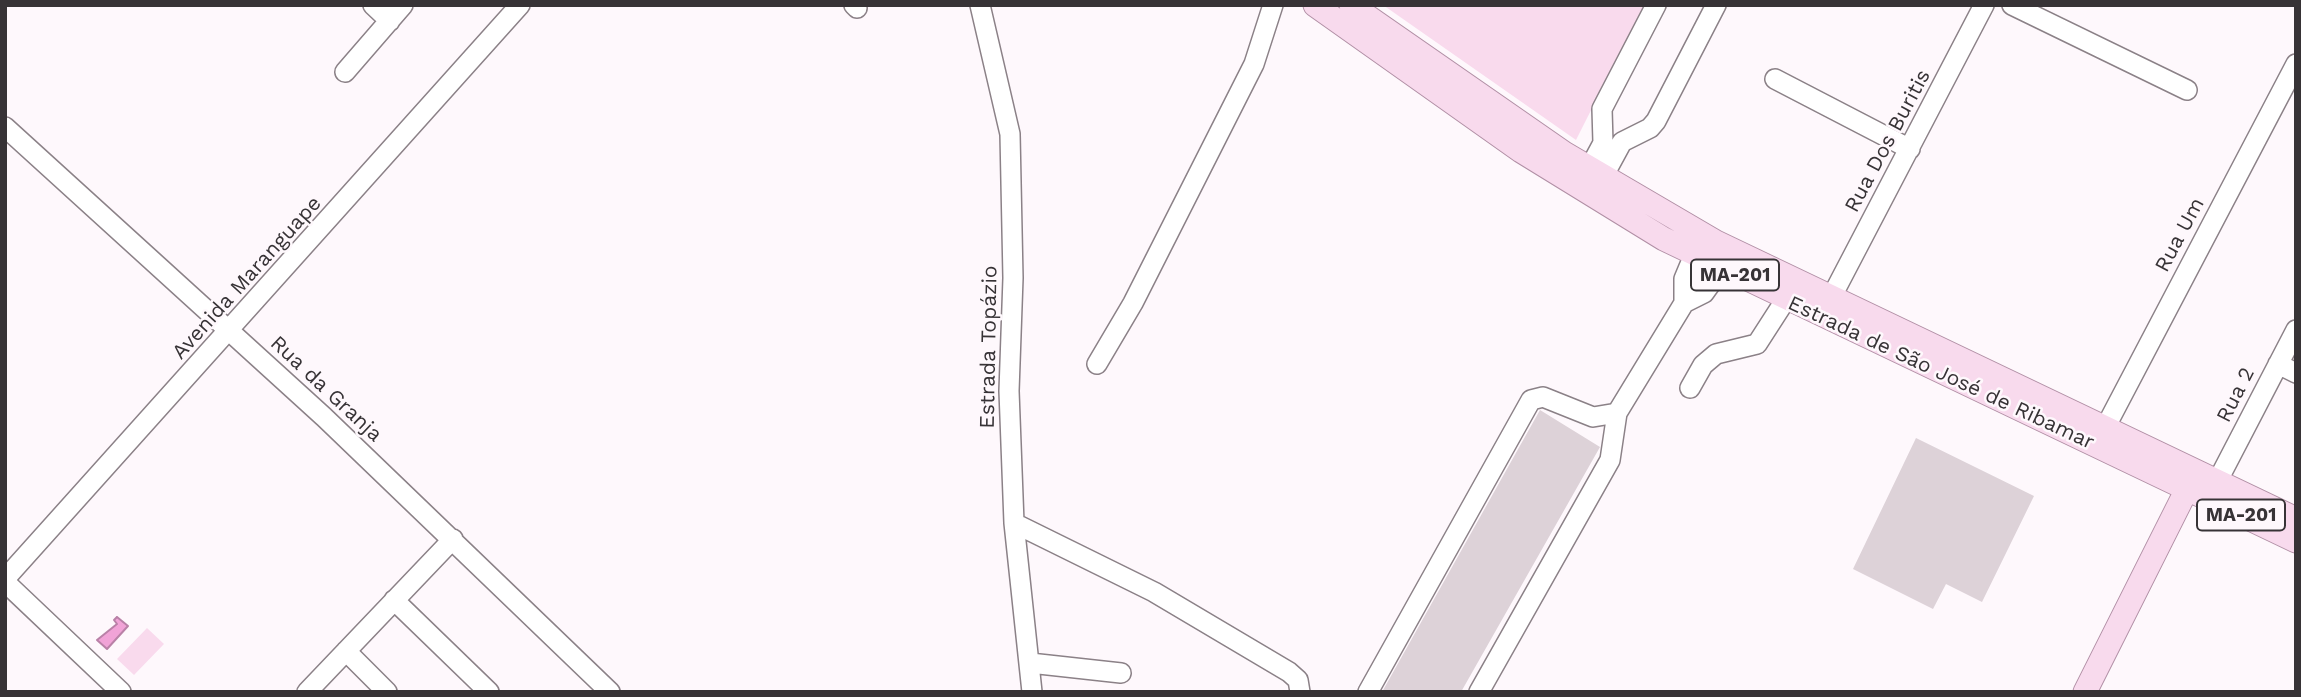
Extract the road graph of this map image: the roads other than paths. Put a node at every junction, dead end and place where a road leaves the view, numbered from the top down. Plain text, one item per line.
1 (373, 5) edge
2 (404, 5) edge
3 (520, 5) edge
4 (980, 5) edge
5 (1273, 5) edge
6 (1315, 5) edge
7 (1352, 5) edge
8 (1656, 5) edge
9 (1716, 5) edge
10 (1984, 5) edge
11 (2012, 5) edge
12 (390, 21) junction
13 (2296, 64) edge
14 (345, 72) dead end
15 (1775, 79) dead end
16 (2187, 90) dead end
17 (5, 127) edge
18 (1910, 149) junction
19 (1596, 173) junction
20 (1694, 255) junction
21 (1722, 268) junction
22 (1831, 298) junction
23 (1786, 299) junction
24 (1684, 303) junction
25 (2296, 330) edge
26 (230, 332) junction
27 (1097, 364) dead end
28 (2287, 368) edge
29 (1690, 388) dead end
30 (1617, 413) junction
31 (2105, 428) junction
32 (2187, 478) junction
33 (2217, 482) junction
34 (2296, 519) edge
35 (1014, 523) junction
36 (453, 539) junction
37 (2296, 541) edge
38 (5, 580) edge
39 (394, 600) junction
40 (346, 650) junction
41 (1030, 663) junction
42 (1121, 673) dead end
43 (121, 692) edge
44 (307, 692) edge
45 (387, 692) edge
46 (489, 692) edge
47 (609, 692) edge
48 (1032, 692) edge
49 (1300, 692) edge
50 (1368, 692) edge
51 (1479, 692) edge
52 (2085, 692) edge

1 - 12 street
2 - 12 street
3 - 26 street, Avenida Maranguape
4 - 35 street, Estrada Topázio
5 - 27 street
6 - 20 main road, Estrada de São José de Ribamar / MA-201
7 - 19 main road, Estrada de São José de Ribamar / MA-201
8 - 19 street
9 - 19 street
10 - 18 street, Rua Dos Buritis
11 - 16 street
12 - 14 street
13 - 31 street, Rua Um
15 - 18 street
17 - 26 street, Rua da Granja
18 - 22 street, Rua Dos Buritis
19 - 22 main road, Estrada de São José de Ribamar / MA-201
20 - 21 main road, Estrada de São José de Ribamar / MA-201
20 - 24 street
21 - 23 main road, Estrada de São José de Ribamar / MA-201
21 - 24 street
22 - 31 main road, Estrada de São José de Ribamar / MA-201
23 - 29 street
23 - 32 main road, Estrada de São José de Ribamar / MA-201
24 - 30 street
25 - 28 street, Rua 2
26 - 36 street, Rua da Granja
26 - 38 street, Avenida Maranguape
28 - 33 street, Rua 2
30 - 50 street
30 - 51 street
31 - 32 main road, Estrada de São José de Ribamar / MA-201
32 - 33 main road, Estrada de São José de Ribamar / MA-201
32 - 37 main road, Estrada de São José de Ribamar / MA-201
32 - 52 main road
33 - 34 main road, Estrada de São José de Ribamar / MA-201
35 - 41 street, Estrada Topázio
35 - 49 street
36 - 39 street
36 - 47 street, Rua da Granja
38 - 43 street
39 - 40 street
39 - 46 street
40 - 44 street
40 - 45 street
41 - 42 street
41 - 48 street, Estrada Topázio

